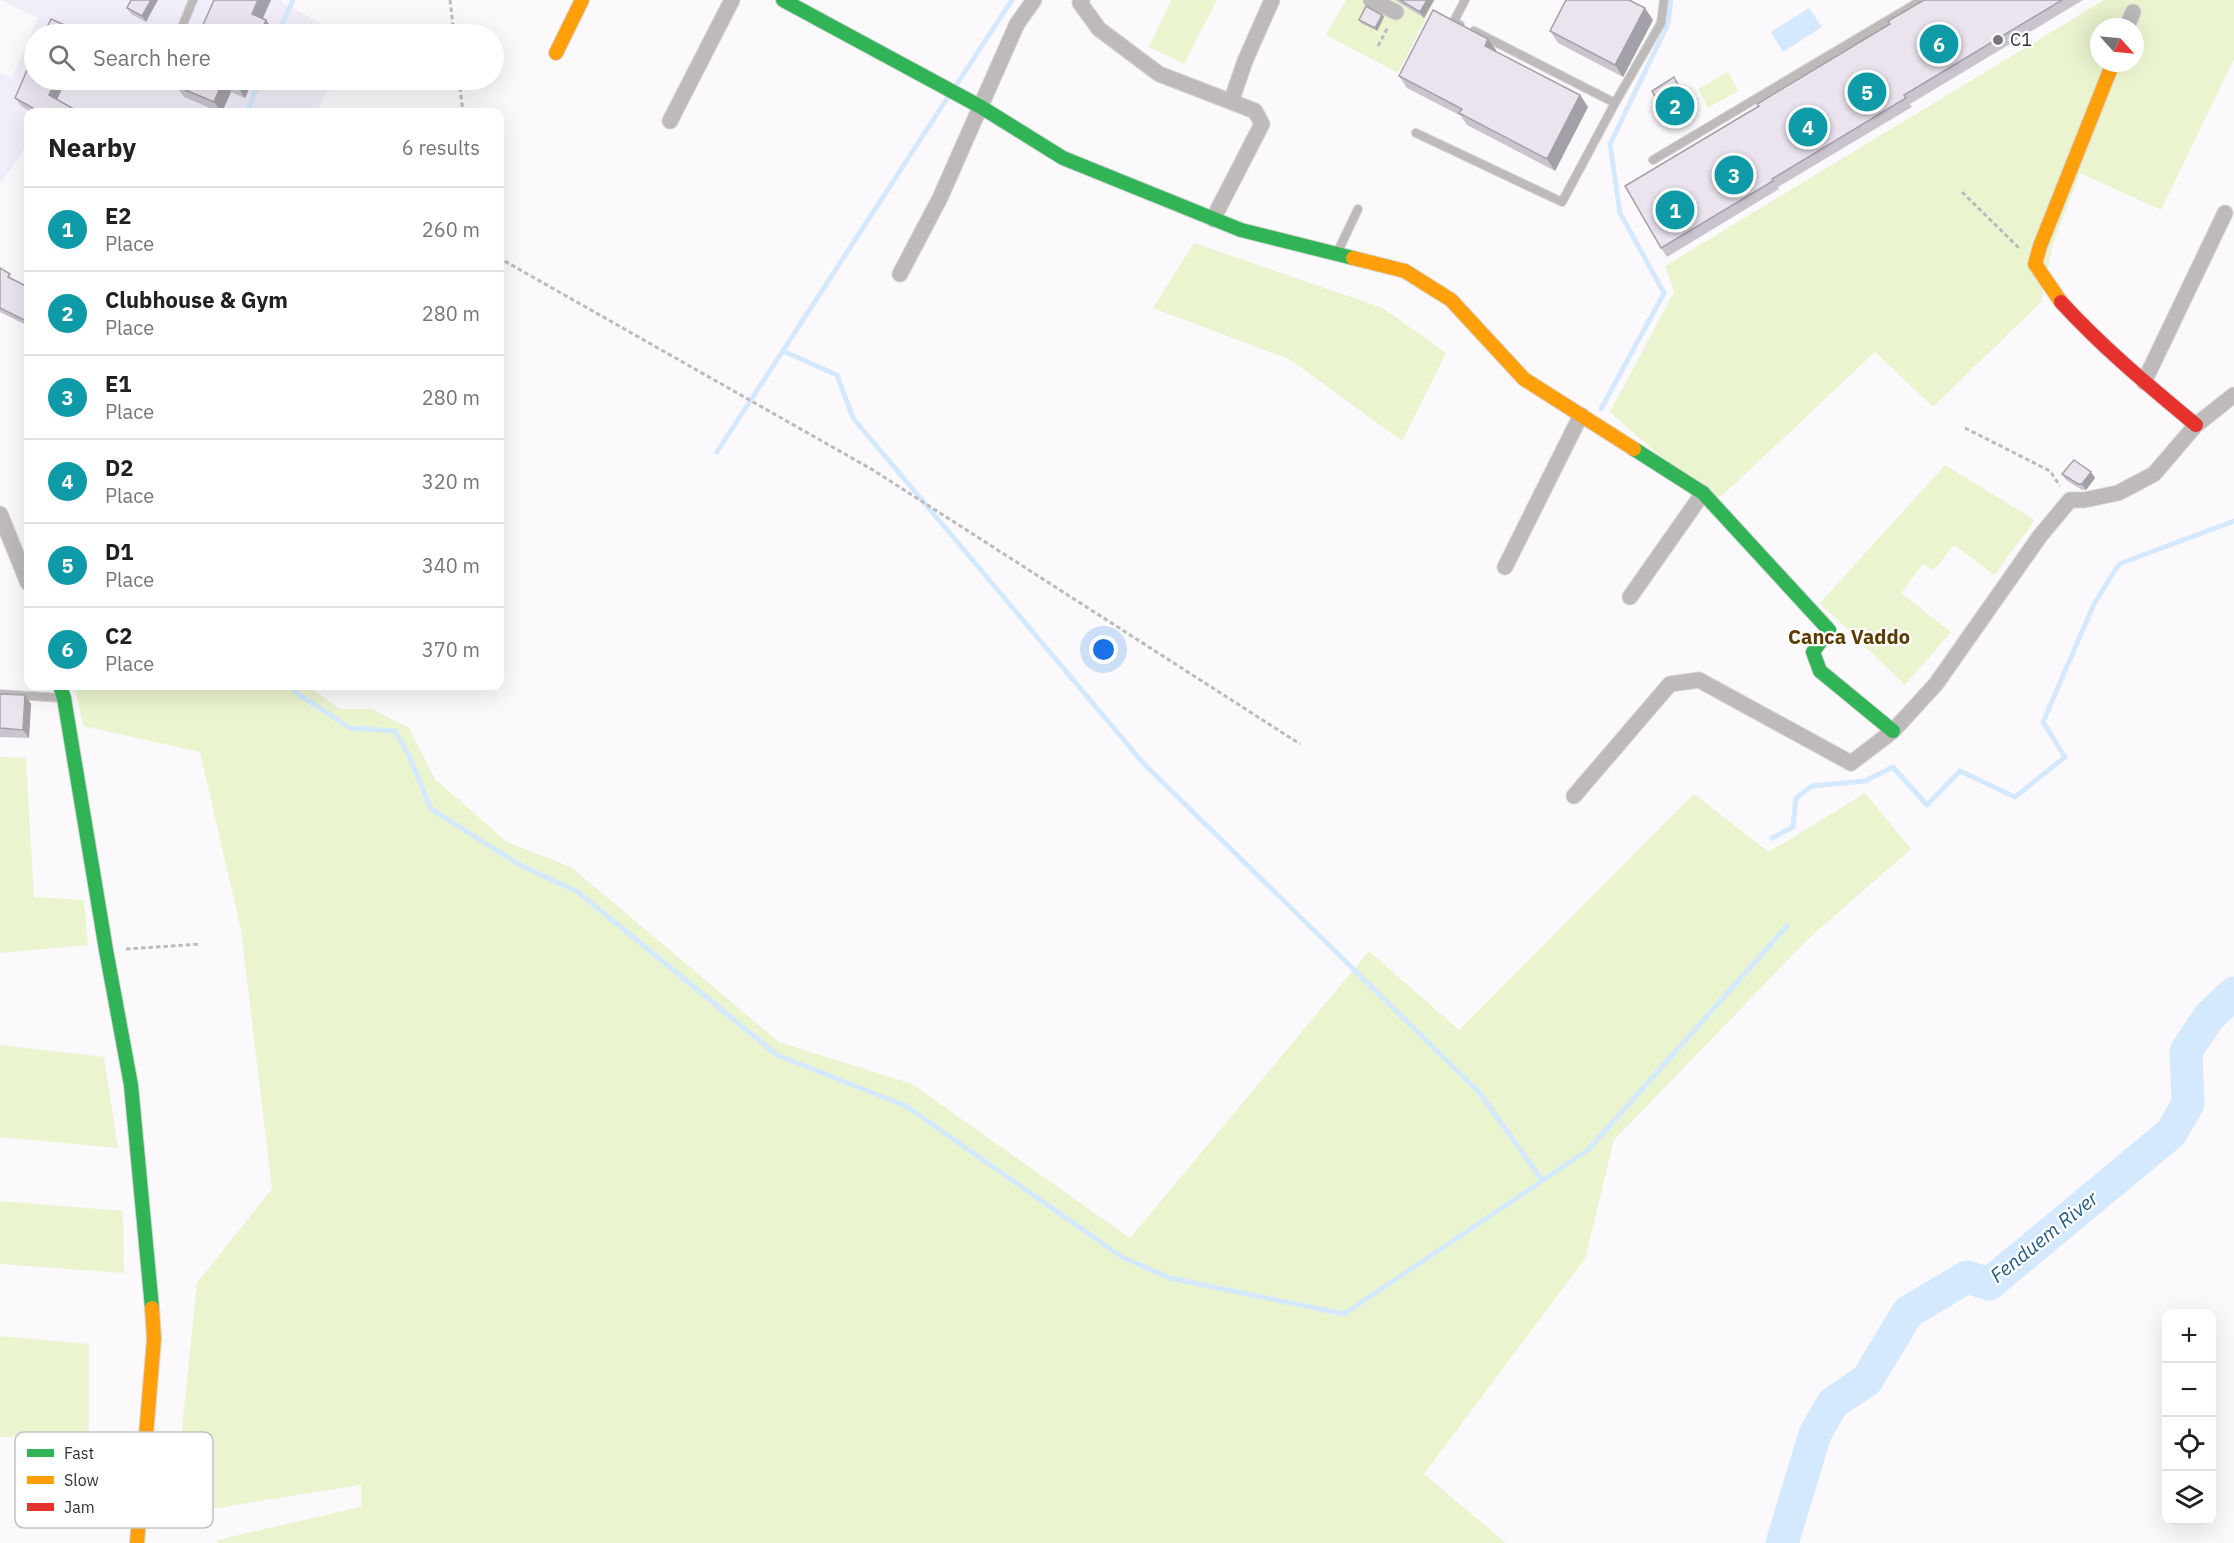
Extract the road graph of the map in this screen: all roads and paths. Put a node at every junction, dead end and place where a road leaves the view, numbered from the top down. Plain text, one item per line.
1 (193, 0) edge
2 (450, 0) edge
3 (582, 0) edge
4 (732, 0) edge
5 (783, 0) edge
6 (1034, 0) edge
7 (1272, 0) edge
8 (1371, 0) edge
9 (1465, 0) edge
10 (1664, 0) edge
11 (1922, 0) edge
12 (1078, 1) edge
13 (1396, 12) joint
14 (2133, 12) dead end
15 (2131, 18) edge
16 (183, 24) edge
17 (453, 24) edge
18 (1378, 46) dead end
19 (556, 53) dead end
20 (2109, 72) edge
21 (460, 90) edge
22 (1231, 102) junction
23 (1616, 103) junction
24 (981, 107) junction
25 (462, 108) edge
26 (670, 121) dead end
27 (1416, 133) dead end
28 (1653, 160) dead end
29 (1962, 192) dead end
30 (1358, 209) dead end
31 (2225, 213) dead end
32 (1213, 219) junction
33 (1336, 255) junction
34 (504, 261) edge
35 (2036, 264) junction
36 (900, 274) dead end
37 (2144, 382) junction
38 (2234, 395) edge
39 (1581, 415) junction
40 (2196, 425) junction
41 (1965, 428) dead end
42 (1703, 493) junction
43 (2070, 500) junction
44 (0, 514) edge
45 (1505, 567) dead end
46 (24, 573) edge
47 (1630, 597) dead end
48 (62, 692) edge
49 (0, 694) edge
50 (1893, 731) junction
51 (1300, 744) dead end
52 (1574, 796) dead end
53 (201, 944) dead end
54 (106, 950) junction
55 (146, 1432) edge
56 (138, 1528) edge
57 (137, 1543) edge

1 - 16 lane
2 - 17 path
3 - 19 street
4 - 26 street
5 - 24 street
6 - 24 street
7 - 22 street
8 - 13 street
9 - 23 lane
10 - 23 lane
11 - 28 lane
12 - 22 street
13 - 18 path
14 - 15 street
20 - 35 street
21 - 25 path
22 - 32 street
23 - 27 lane
24 - 32 street
24 - 36 street
29 - 35 path
30 - 33 lane
31 - 37 street
32 - 33 street
33 - 39 street
34 - 51 path
35 - 37 street
37 - 40 street
38 - 40 street
39 - 42 street
39 - 45 street
40 - 43 street
41 - 43 path
42 - 47 street
42 - 50 street
43 - 50 street
44 - 46 street
48 - 49 lane
48 - 54 street
50 - 52 street
53 - 54 path
54 - 55 street
56 - 57 street

